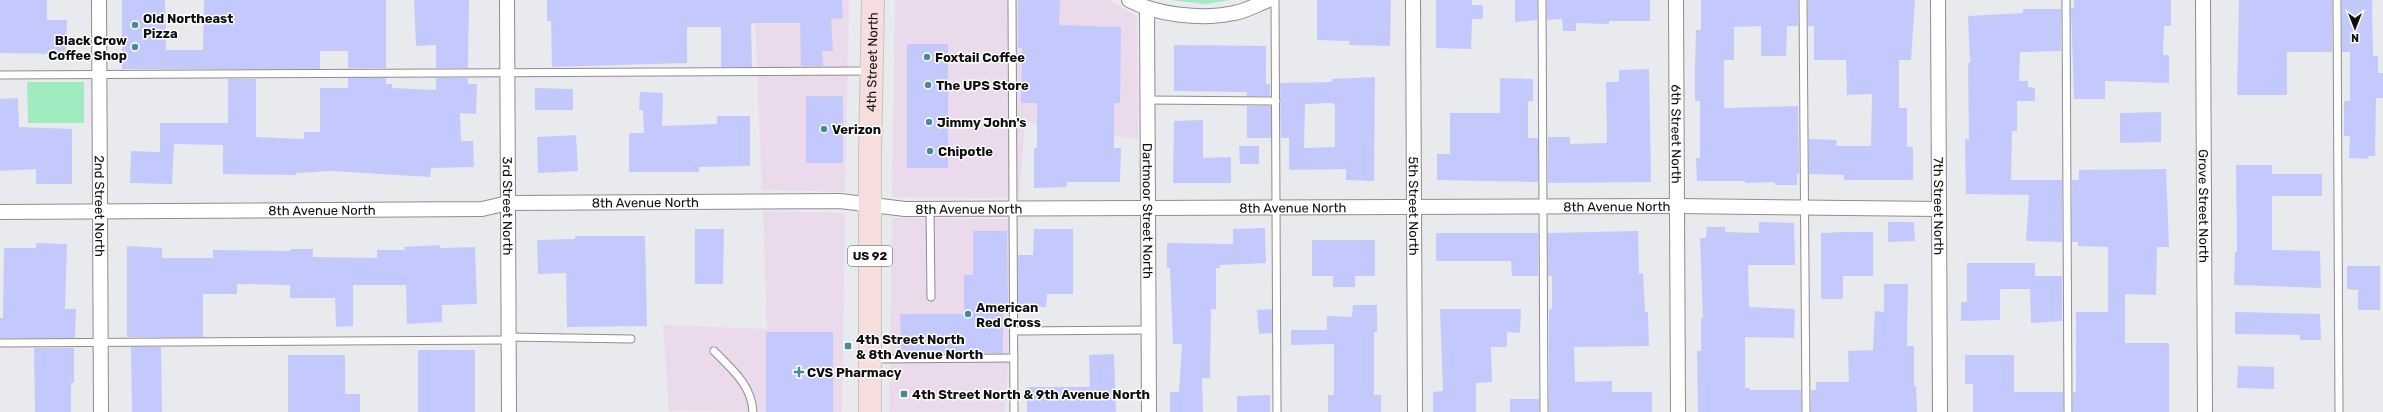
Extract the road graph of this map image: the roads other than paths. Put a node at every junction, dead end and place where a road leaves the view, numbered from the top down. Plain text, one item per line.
1 (99, 0) edge
2 (507, 0) edge
3 (873, 0) edge
4 (1012, 0) edge
5 (1129, 0) edge
6 (1269, 0) edge
7 (1275, 0) edge
8 (1413, 0) edge
9 (1542, 0) edge
10 (1676, 0) edge
11 (1804, 0) edge
12 (1938, 0) edge
13 (2066, 0) edge
14 (2203, 0) edge
15 (2337, 0) edge
16 (1146, 9) junction
17 (872, 71) junction
18 (507, 72) junction
19 (0, 75) edge
20 (99, 75) junction
21 (1147, 100) junction
22 (1276, 101) junction
23 (508, 203) junction
24 (870, 206) junction
25 (1677, 206) junction
26 (1276, 207) junction
27 (1543, 207) junction
28 (1805, 207) junction
29 (1013, 208) junction
30 (1148, 208) junction
31 (1414, 208) junction
32 (1939, 208) junction
33 (930, 209) junction
34 (100, 211) junction
35 (0, 212) edge
36 (931, 297) dead end
37 (1148, 330) junction
38 (1014, 331) junction
39 (508, 338) junction
40 (631, 339) dead end
41 (0, 343) edge
42 (101, 343) junction
43 (714, 351) dead end
44 (1014, 358) junction
45 (870, 359) junction
46 (101, 412) edge
47 (509, 412) edge
48 (752, 412) edge
49 (870, 412) edge
50 (1014, 412) edge
51 (1149, 412) edge
52 (1277, 412) edge
53 (1415, 412) edge
54 (1544, 412) edge
55 (1678, 412) edge
56 (1806, 412) edge
57 (1940, 412) edge
58 (2068, 412) edge
59 (2205, 412) edge
60 (2339, 412) edge

1 - 20 street, 2nd Street North
2 - 18 street, 3rd Street North
3 - 17 main road, 4th Street North / US 92
4 - 29 lane
5 - 16 street
6 - 16 street
7 - 22 lane
8 - 31 street, 5th Street North
9 - 27 lane
10 - 25 street, 6th Street North
11 - 28 lane
12 - 32 street, 7th Street North
13 - 58 lane
14 - 59 street, Grove Street North
15 - 60 lane
16 - 21 street, Dartmoor Street North
17 - 18 lane
17 - 24 main road, 4th Street North / US 92
18 - 20 lane
18 - 23 street, 3rd Street North
19 - 20 lane
20 - 34 street, 2nd Street North
21 - 22 lane
21 - 30 street, Dartmoor Street North
22 - 26 lane
23 - 24 street, 8th Avenue North
23 - 34 street, 8th Avenue North
23 - 39 street, 3rd Street North
24 - 33 street, 8th Avenue North
24 - 45 main road, 4th Street North / US 92
25 - 27 street, 8th Avenue North
25 - 28 street, 8th Avenue North
25 - 55 street, 6th Street North
26 - 30 street, 8th Avenue North
26 - 31 street, 8th Avenue North
26 - 52 lane
27 - 31 street, 8th Avenue North
27 - 54 lane
28 - 32 street, 8th Avenue North
28 - 56 lane
29 - 30 street, 8th Avenue North
29 - 33 street, 8th Avenue North
29 - 38 lane
30 - 37 street, Dartmoor Street North
31 - 53 street, 5th Street North
32 - 57 street, 7th Street North
33 - 36 lane
34 - 35 street, 8th Avenue North
34 - 42 street, 2nd Street North
37 - 38 lane
37 - 51 street, Dartmoor Street North
38 - 44 lane
39 - 40 lane
39 - 42 lane
39 - 47 street, 3rd Street North
41 - 42 lane
42 - 46 street, 2nd Street North
43 - 48 lane
44 - 45 lane
44 - 50 lane
45 - 49 main road, 4th Street North / US 92

